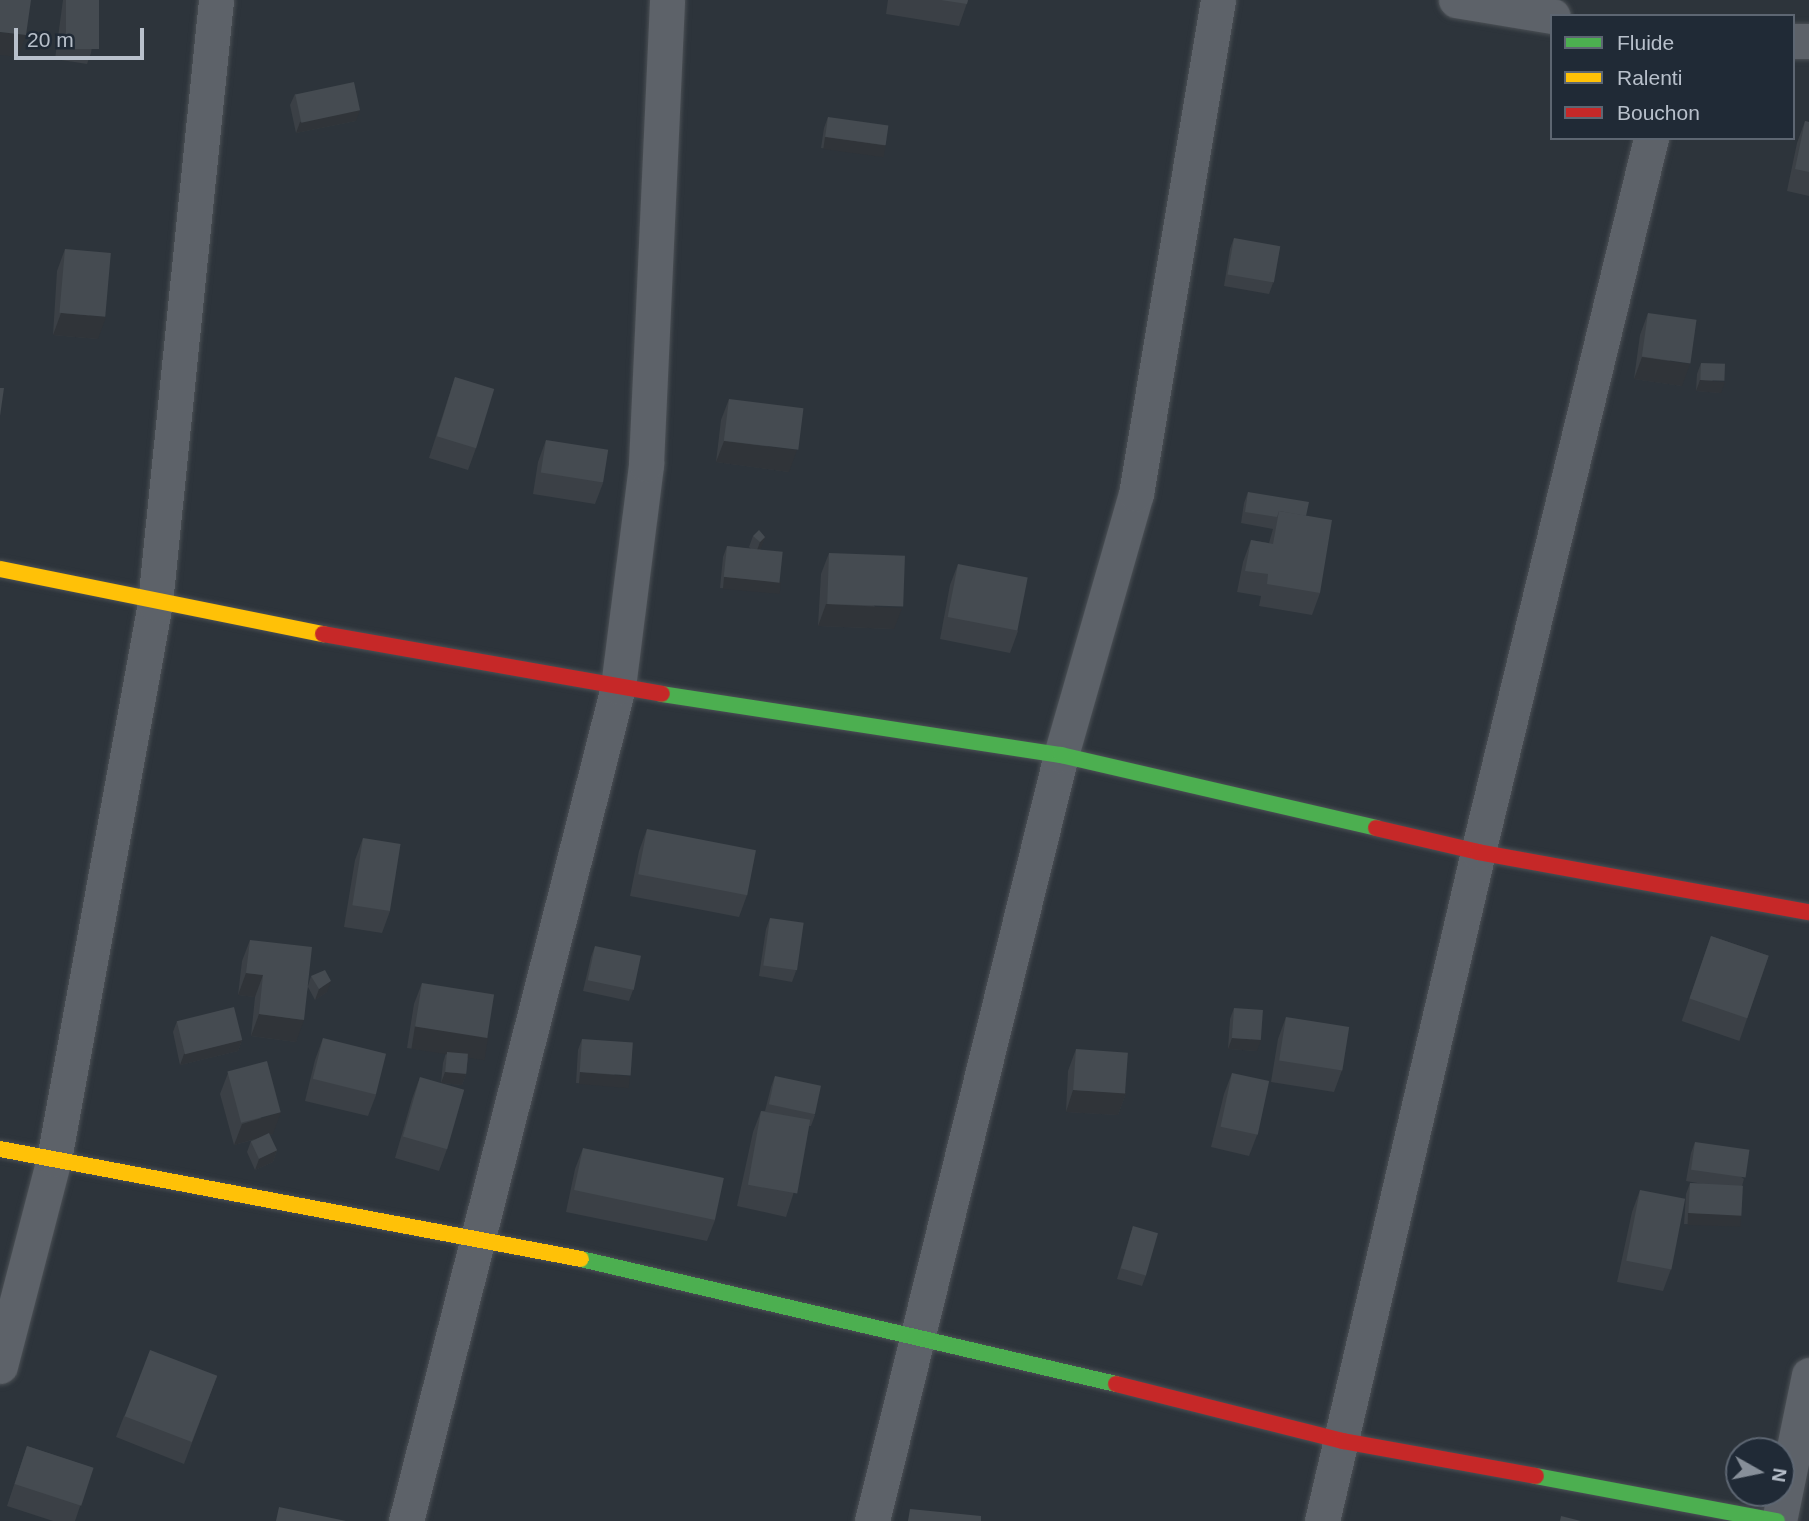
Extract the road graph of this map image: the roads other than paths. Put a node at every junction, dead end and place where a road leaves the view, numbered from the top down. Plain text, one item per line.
1 (216, 0) edge
2 (667, 0) edge
3 (1218, 0) edge
4 (1456, 0) edge
5 (1544, 10) edge
6 (1651, 140) edge
7 (0, 569) edge
8 (155, 603) junction
9 (618, 687) junction
10 (1061, 755) junction
11 (1478, 852) junction
12 (1809, 912) edge
13 (0, 1149) edge
14 (54, 1159) junction
15 (480, 1236) junction
16 (918, 1334) junction
17 (0, 1366) edge
18 (1809, 1375) edge
19 (1343, 1441) junction
20 (406, 1521) edge
21 (872, 1521) edge
22 (1322, 1521) edge
23 (1778, 1521) edge

1 - 8 street
2 - 9 street
3 - 10 street
4 - 5 street
6 - 11 street
7 - 8 street
8 - 9 street
8 - 14 street
9 - 10 street
9 - 15 street
10 - 11 street
10 - 16 street
11 - 12 street
11 - 19 street
13 - 14 street
14 - 15 street
14 - 17 street
15 - 16 street
15 - 20 street
16 - 19 street
16 - 21 street
18 - 23 street
19 - 22 street
19 - 23 street

